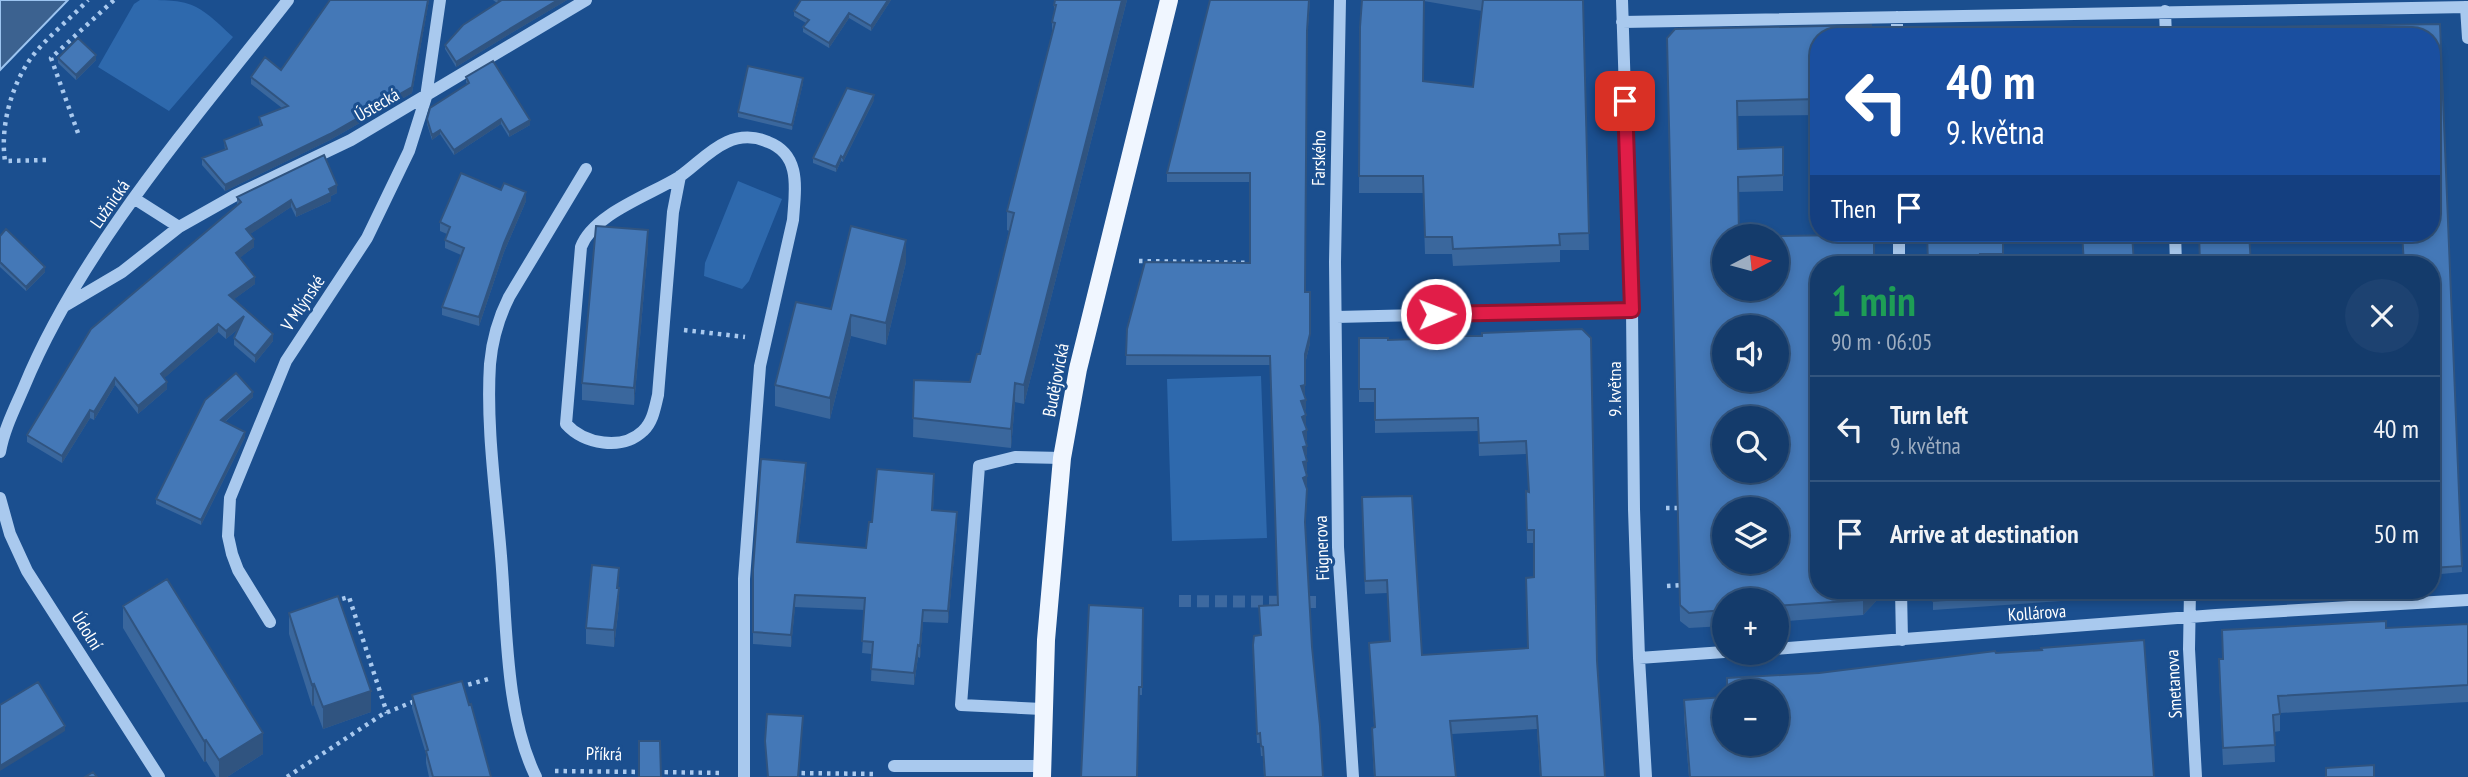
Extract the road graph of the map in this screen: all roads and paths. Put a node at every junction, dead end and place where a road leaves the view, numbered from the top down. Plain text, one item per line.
1 (88, 0) edge
2 (114, 0) edge
3 (288, 0) edge
4 (440, 0) edge
5 (586, 0) edge
6 (1169, 0) edge
7 (1340, 0) edge
8 (1622, 0) edge
9 (2467, 7) edge
10 (2165, 11) junction
11 (1897, 17) junction
12 (1622, 22) junction
13 (1897, 28) edge
14 (2166, 28) edge
15 (2468, 38) edge
16 (426, 97) junction
17 (78, 133) dead end
18 (46, 160) dead end
19 (586, 169) dead end
20 (680, 176) junction
21 (135, 199) junction
22 (179, 227) junction
23 (1139, 261) dead end
24 (1258, 262) edge
25 (66, 305) junction
26 (1632, 310) junction
27 (1336, 317) junction
28 (663, 328) junction
29 (766, 340) junction
30 (0, 452) edge
31 (1062, 458) junction
32 (0, 498) edge
33 (1666, 508) dead end
34 (1690, 508) edge
35 (1693, 584) edge
36 (1667, 586) dead end
37 (1901, 599) edge
38 (2190, 599) edge
39 (2468, 600) edge
40 (323, 605) edge
41 (2189, 618) junction
42 (270, 622) dead end
43 (1902, 640) junction
44 (1789, 648) edge
45 (1712, 653) edge
46 (1639, 658) junction
47 (497, 676) dead end
48 (450, 690) edge
49 (426, 697) edge
50 (1042, 709) junction
51 (387, 713) junction
52 (894, 766) dead end
53 (572, 771) dead end
54 (1042, 772) edge
55 (720, 773) dead end
56 (788, 773) edge
57 (879, 774) dead end
58 (744, 775) edge
59 (159, 777) edge
60 (286, 777) edge
61 (536, 777) edge
62 (1353, 777) edge
63 (1646, 777) edge
64 (2196, 777) edge

1 - 18 path
2 - 17 path
3 - 21 street, Lužnická
4 - 16 street, V Mlýnské
5 - 16 street, Ústecká
6 - 31 main road, Budějovická
7 - 27 street, Farského
8 - 12 street, 9. května
9 - 10 street
9 - 15 street
10 - 11 street
10 - 14 street
11 - 12 street
11 - 13 street
12 - 26 street, 9. května
16 - 22 street, Ústecká
16 - 42 street, V Mlýnské
19 - 61 street
20 - 28 street
20 - 28 street
20 - 29 street
21 - 22 street
21 - 25 street, Lužnická
22 - 25 street, Ústecká
23 - 24 path
25 - 30 street, Lužnická
26 - 27 street
26 - 46 street, 9. května
27 - 62 street, Fügnerova
28 - 29 path
29 - 58 street
31 - 50 main road, Budějovická
31 - 50 street
32 - 59 street, Údolní
33 - 34 path
35 - 36 path
37 - 43 street
38 - 41 street, Smetanova
39 - 41 street, Kollárova
40 - 51 path
41 - 43 street, Kollárova
41 - 64 street, Smetanova
43 - 44 street, Kollárova
45 - 46 street
46 - 63 street, 9. května
47 - 48 path
49 - 51 path
50 - 54 main road, Budějovická
51 - 60 path
52 - 54 street
53 - 55 path, Příkrá
56 - 57 path

